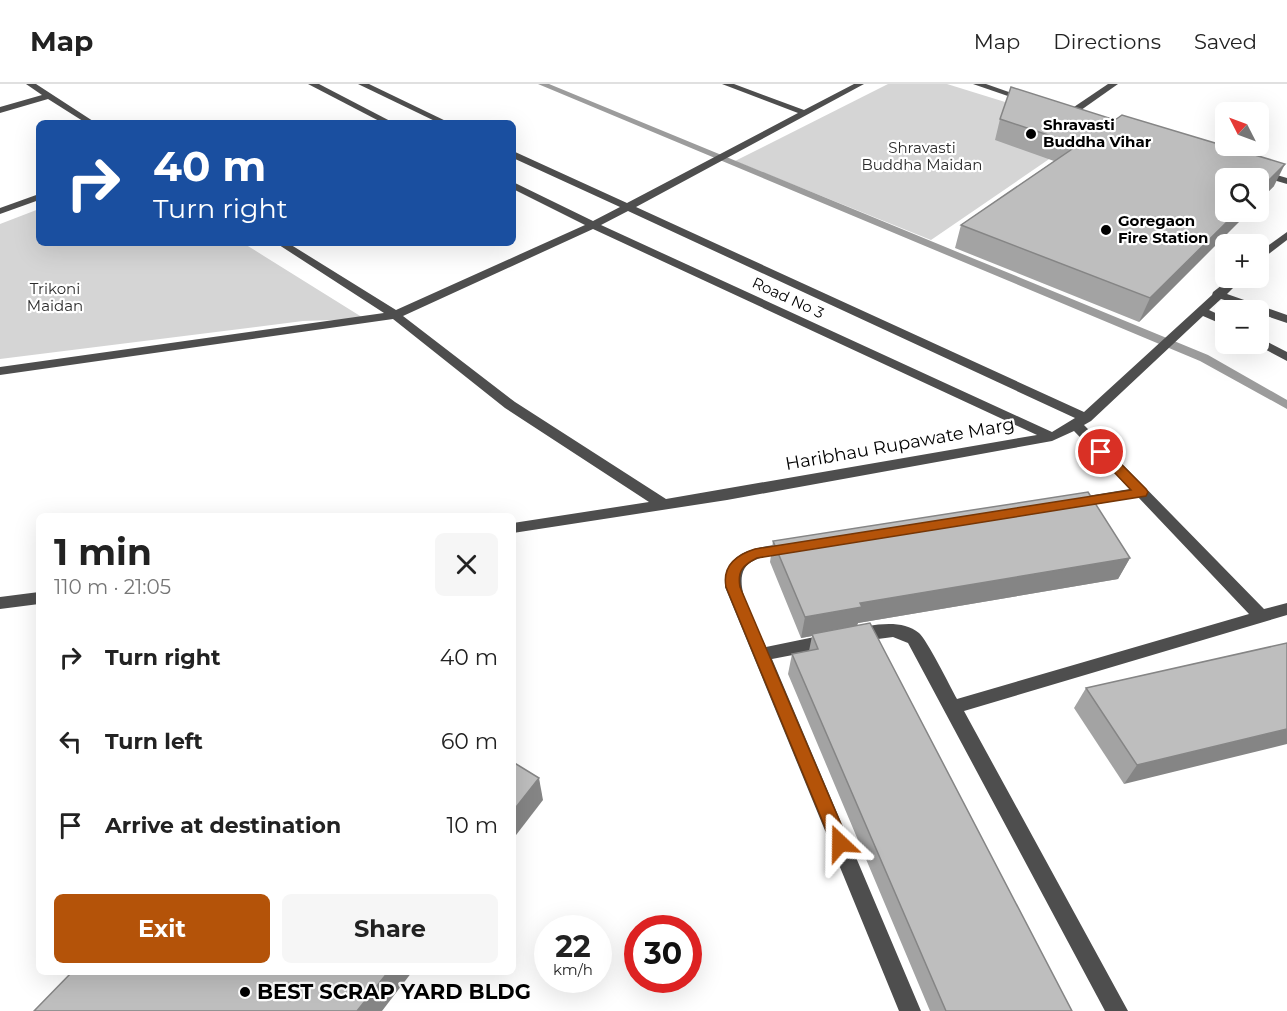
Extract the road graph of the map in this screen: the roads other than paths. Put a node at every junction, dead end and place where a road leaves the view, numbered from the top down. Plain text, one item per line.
1 (30, 84) edge
2 (312, 84) edge
3 (362, 84) edge
4 (726, 84) edge
5 (860, 84) edge
6 (977, 84) edge
7 (1114, 84) edge
8 (49, 96) junction
9 (1040, 103) edge
10 (0, 110) edge
11 (1061, 110) edge
12 (805, 113) junction
13 (1071, 113) junction
14 (1083, 117) edge
15 (87, 120) edge
16 (384, 120) edge
17 (440, 120) edge
18 (516, 155) edge
19 (1269, 175) edge
20 (1287, 181) edge
21 (516, 186) edge
22 (36, 199) edge
23 (627, 207) junction
24 (0, 211) edge
25 (593, 225) junction
26 (1287, 235) edge
27 (286, 246) edge
28 (1269, 250) edge
29 (1224, 288) edge
30 (1217, 294) junction
31 (1200, 310) junction
32 (395, 315) junction
33 (1215, 318) edge
34 (1287, 319) edge
35 (1269, 346) edge
36 (1287, 357) edge
37 (0, 371) edge
38 (1080, 421) junction
39 (1052, 437) junction
40 (1141, 492) junction
41 (664, 506) junction
42 (1059, 506) edge
43 (516, 528) edge
44 (813, 544) edge
45 (36, 598) edge
46 (0, 603) edge
47 (1287, 609) edge
48 (1261, 615) junction
49 (761, 655) junction
50 (953, 707) junction
51 (910, 1011) edge
52 (1117, 1011) edge

1 - 8 street
2 - 16 street
3 - 17 street
4 - 12 street
5 - 12 street
6 - 9 street
7 - 13 street
8 - 10 street
8 - 15 street
11 - 13 street
12 - 23 street
13 - 14 street
18 - 23 street
19 - 20 street
21 - 25 street, Road No 3
22 - 24 street
23 - 25 street
23 - 38 street
25 - 32 street
25 - 39 street, Road No 3
26 - 28 street
27 - 32 street
29 - 30 street, Haribhau Rupawate Marg
30 - 31 street, Haribhau Rupawate Marg
30 - 34 street
31 - 33 street
31 - 38 street, Haribhau Rupawate Marg
32 - 37 street
32 - 41 street
35 - 36 street
38 - 39 street, Haribhau Rupawate Marg
38 - 40 street
39 - 41 street, Haribhau Rupawate Marg
40 - 42 street
40 - 48 street
41 - 43 street, Haribhau Rupawate Marg
44 - 49 street
45 - 46 street
47 - 48 street
48 - 50 street
49 - 50 street
49 - 51 street
50 - 52 street

